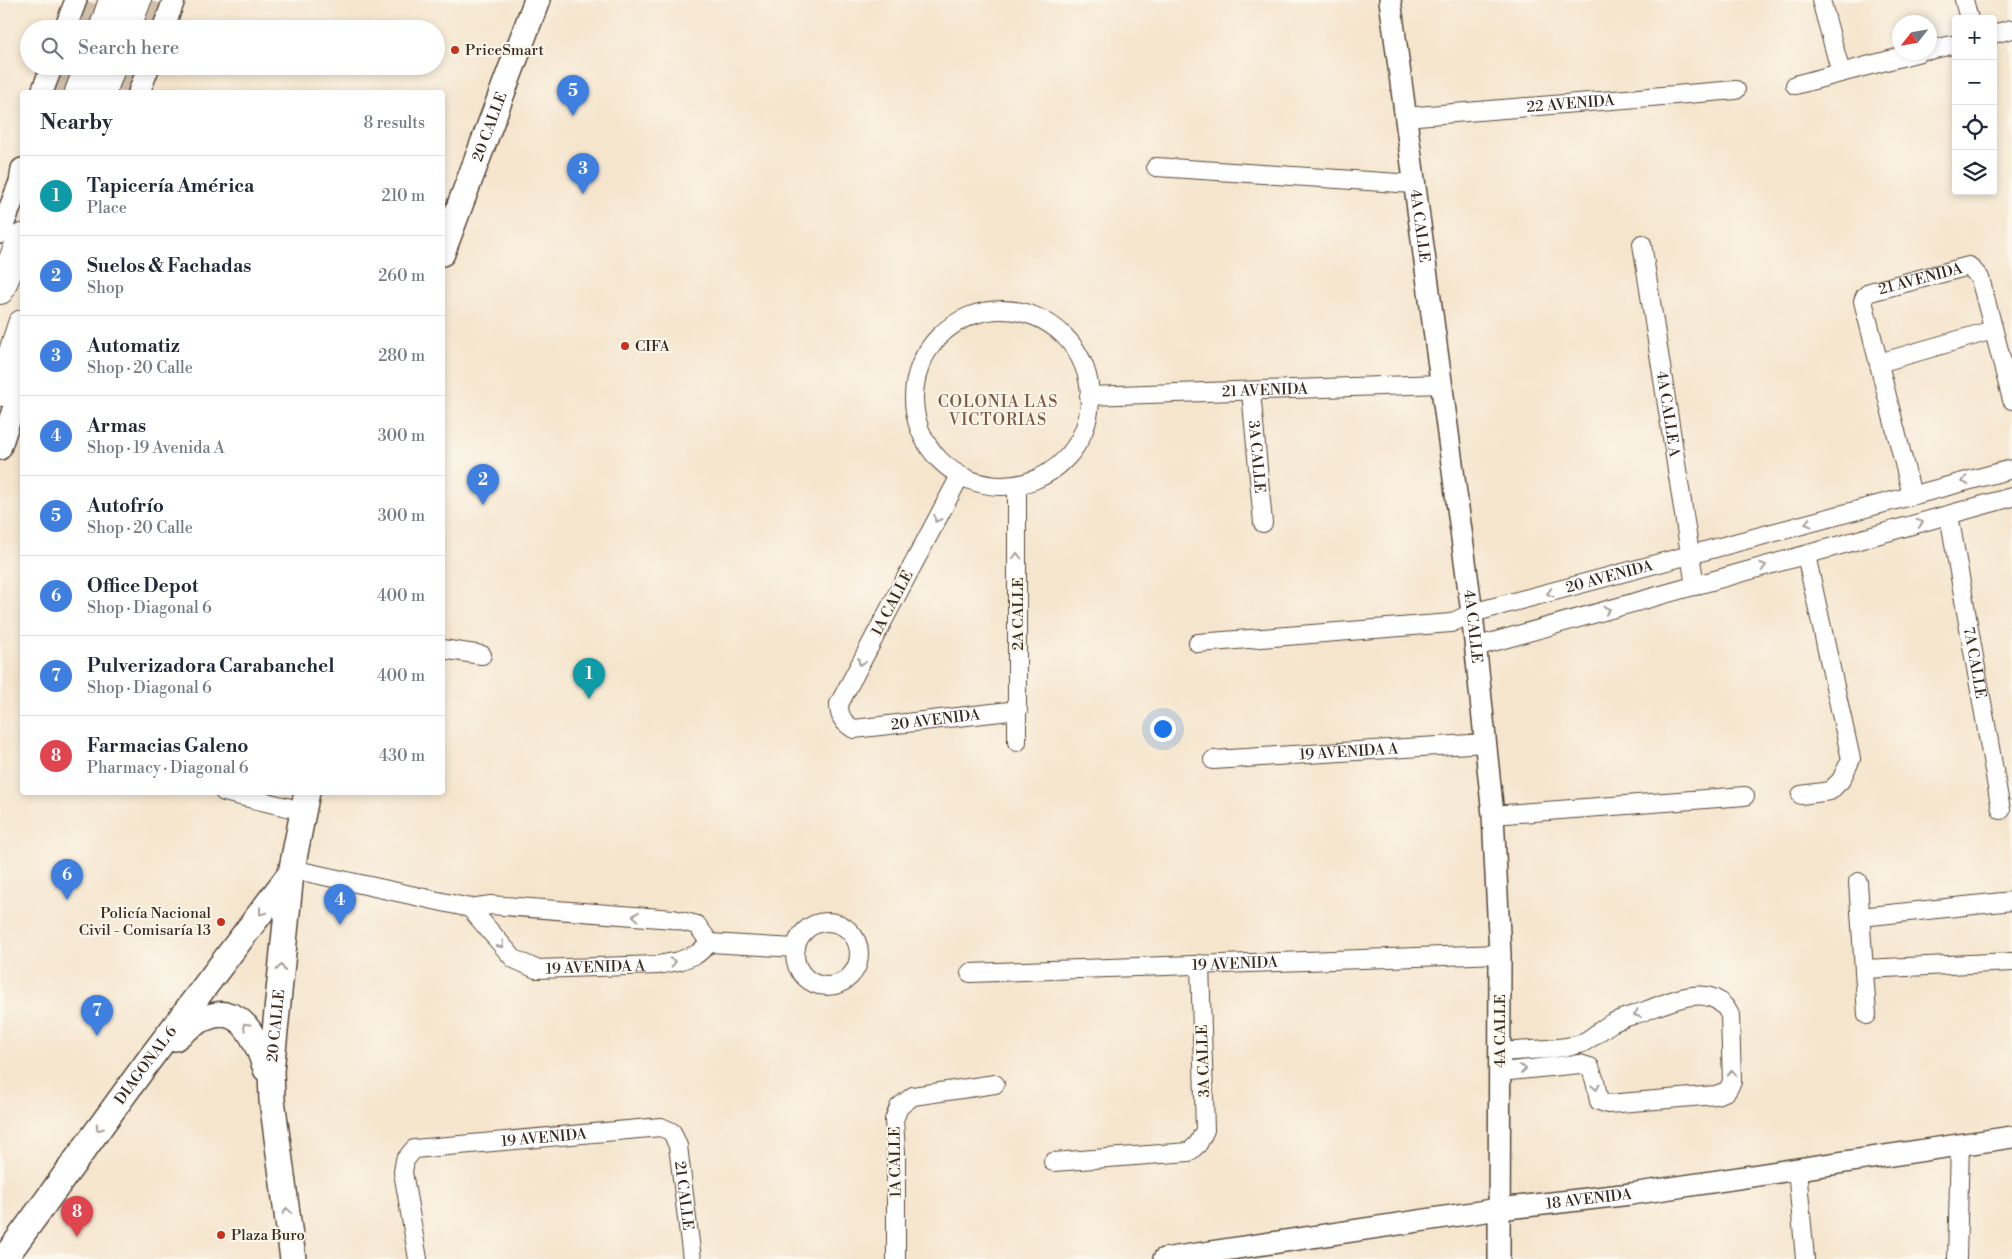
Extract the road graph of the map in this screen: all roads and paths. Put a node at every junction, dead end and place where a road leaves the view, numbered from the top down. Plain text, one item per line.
1 (76, 0) edge
2 (113, 0) edge
3 (137, 0) edge
4 (174, 0) edge
5 (537, 0) edge
6 (1390, 0) edge
7 (1821, 0) edge
8 (1964, 0) edge
9 (1968, 15) edge
10 (68, 20) edge
11 (106, 20) edge
12 (129, 20) edge
13 (166, 20) edge
14 (2012, 29) edge
15 (1997, 33) edge
16 (1952, 45) edge
17 (1937, 48) edge
18 (1892, 59) edge
19 (1841, 72) junction
20 (49, 75) edge
21 (86, 75) edge
22 (109, 75) edge
23 (146, 75) edge
24 (1795, 85) dead end
25 (43, 90) edge
26 (80, 90) edge
27 (103, 90) edge
28 (140, 90) edge
29 (1736, 90) dead end
30 (1405, 117) junction
31 (1156, 167) dead end
32 (20, 182) edge
33 (1414, 184) junction
34 (0, 233) edge
35 (20, 243) edge
36 (1642, 244) dead end
37 (445, 245) edge
38 (0, 290) edge
39 (20, 330) edge
40 (1993, 330) junction
41 (1879, 363) junction
42 (1441, 384) junction
43 (20, 388) edge
44 (1251, 391) junction
45 (0, 392) edge
46 (1089, 396) junction
47 (2012, 400) edge
48 (0, 449) edge
49 (2012, 469) edge
50 (960, 476) junction
51 (1017, 485) junction
52 (1912, 496) junction
53 (2012, 497) edge
54 (1949, 515) junction
55 (1263, 523) dead end
56 (1806, 555) junction
57 (1690, 556) junction
58 (1695, 586) junction
59 (1472, 613) junction
60 (1198, 643) dead end
61 (1475, 647) junction
62 (445, 649) edge
63 (482, 655) dead end
64 (1018, 710) junction
65 (854, 729) joint
66 (1018, 742) dead end
67 (1486, 743) junction
68 (1213, 760) dead end
69 (248, 795) edge
70 (1745, 796) dead end
71 (1801, 796) dead end
72 (305, 802) edge
73 (2001, 810) dead end
74 (1493, 815) junction
75 (292, 871) junction
76 (1858, 882) dead end
77 (2012, 902) edge
78 (470, 908) junction
79 (1861, 917) junction
80 (710, 943) junction
81 (796, 948) dead end
82 (1500, 954) junction
83 (2012, 962) edge
84 (1200, 964) junction
85 (1864, 969) junction
86 (970, 973) dead end
87 (1867, 1016) dead end
88 (149, 1060) junction
89 (1500, 1062) junction
90 (995, 1084) dead end
91 (271, 1086) junction
92 (672, 1132) joint
93 (2012, 1137) edge
94 (1960, 1145) junction
95 (1053, 1162) dead end
96 (1797, 1169) junction
97 (1499, 1209) junction
98 (7, 1257) edge
99 (293, 1259) edge
100 (418, 1259) edge
101 (692, 1259) edge
102 (896, 1259) edge
103 (1164, 1259) edge
104 (1499, 1259) edge
105 (1806, 1259) edge
106 (1957, 1259) edge

1 - 10 street
2 - 11 highway
3 - 12 highway
4 - 13 street
5 - 37 main road, 20 CALLE
6 - 30 street, 4A CALLE
7 - 19 street
8 - 9 street
14 - 15 street
16 - 17 street
18 - 19 street
19 - 24 street
20 - 25 street
21 - 26 highway
22 - 27 highway
23 - 28 street
29 - 30 street, 22 AVENIDA
30 - 33 street, 4A CALLE
31 - 33 street
32 - 34 street
33 - 42 street, 4A CALLE
35 - 38 highway
36 - 57 street, 4A CALLE A
39 - 45 highway
40 - 41 street
40 - 41 street, 21 AVENIDA
40 - 47 street
41 - 52 street
42 - 44 street, 21 AVENIDA
42 - 59 street, 4A CALLE
43 - 48 street
44 - 46 street, 21 AVENIDA
44 - 55 street, 3A CALLE
46 - 50 street
46 - 51 street
49 -> 52 street, 20 AVENIDA
50 - 51 street
50 -> 65 street, 1A CALLE
64 -> 51 street, 2A CALLE
52 -> 57 street, 20 AVENIDA
53 - 54 street, 20 AVENIDA
56 -> 54 street, 20 AVENIDA
54 - 73 street, 7A CALLE
58 -> 56 street, 20 AVENIDA
56 - 71 street
57 - 58 street, 4A CALLE A
57 -> 59 street, 20 AVENIDA
61 -> 58 street, 20 AVENIDA
59 - 60 street, 20 AVENIDA
59 - 61 street, 4A CALLE
61 - 67 street, 4A CALLE
62 - 63 street
64 - 65 street, 20 AVENIDA
64 - 66 street, 2A CALLE
67 - 68 street, 19 AVENIDA A
67 - 74 street, 4A CALLE
69 - 72 street
70 - 74 street
72 - 75 main road, 20 CALLE
74 - 82 street, 4A CALLE
75 - 78 street
75 -> 88 main road, DIAGONAL 6
91 -> 75 main road, 20 CALLE
76 - 79 street
77 - 79 street
80 -> 78 street
78 -> 80 street, 19 AVENIDA A
79 - 85 street
80 - 81 street
82 - 84 street, 19 AVENIDA
82 - 89 street, 4A CALLE
83 - 85 street
84 - 86 street, 19 AVENIDA
84 - 95 street, 3A CALLE
85 - 87 street
91 -> 88 main road
88 -> 98 main road, DIAGONAL 6
89 -> 89 street
89 - 97 street, 4A CALLE
90 - 102 street, 1A CALLE
99 -> 91 main road, 20 CALLE
92 - 100 street, 19 AVENIDA
92 - 101 street, 21 CALLE
93 - 94 street, 18 AVENIDA
94 - 96 street, 18 AVENIDA
94 - 106 street
96 - 97 street, 18 AVENIDA
96 - 105 street
97 - 103 street, 18 AVENIDA
97 - 104 street, 4A CALLE

